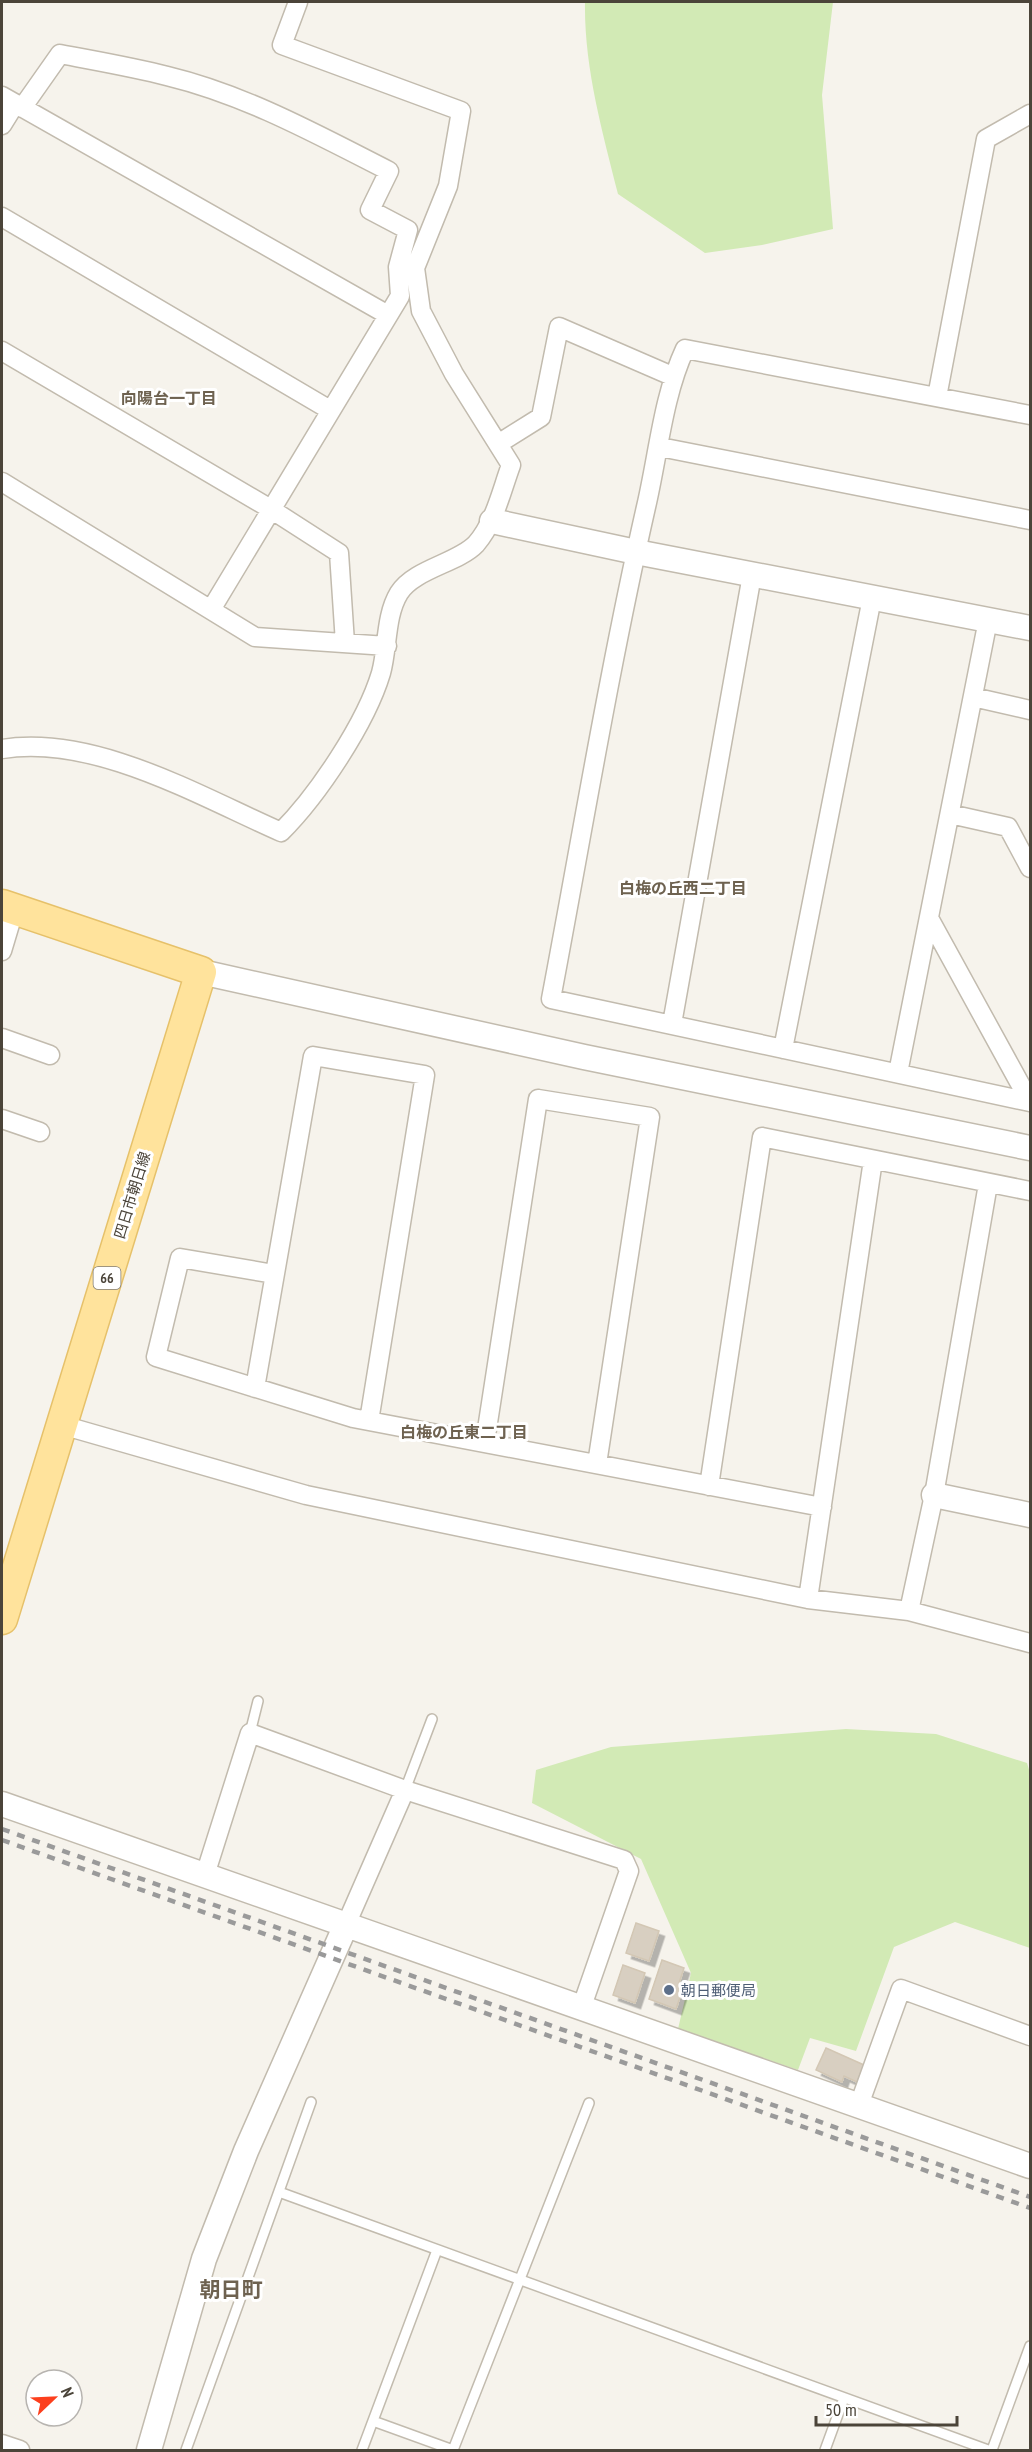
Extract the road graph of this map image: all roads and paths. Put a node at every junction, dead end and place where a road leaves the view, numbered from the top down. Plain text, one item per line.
1 (298, 2) edge
2 (13, 103) edge
3 (1030, 114) edge
4 (2, 125) edge
5 (2, 217) edge
6 (388, 315) junction
7 (2, 351) edge
8 (672, 376) junction
9 (937, 398) junction
10 (330, 410) junction
11 (1030, 415) edge
12 (498, 444) junction
13 (660, 447) junction
14 (2, 482) edge
15 (269, 508) junction
16 (1030, 520) edge
17 (492, 521) junction
18 (636, 552) junction
19 (752, 574) junction
20 (872, 598) junction
21 (212, 608) junction
22 (988, 620) junction
23 (1030, 628) edge
24 (345, 643) junction
25 (387, 646) junction
26 (973, 697) junction
27 (1030, 710) edge
28 (2, 749) edge
29 (950, 814) junction
30 (1030, 868) edge
31 (8, 908) edge
32 (929, 918) junction
33 (2, 951) edge
34 (201, 972) junction
35 (672, 1024) junction
36 (2, 1038) edge
37 (783, 1048) junction
38 (50, 1055) dead end
39 (898, 1073) junction
40 (1030, 1102) edge
41 (2, 1119) edge
42 (40, 1132) dead end
43 (1030, 1148) edge
44 (873, 1160) junction
45 (988, 1184) junction
46 (1030, 1191) edge
47 (274, 1274) junction
48 (255, 1388) junction
49 (369, 1421) junction
50 (62, 1425) junction
51 (485, 1442) junction
52 (597, 1464) junction
53 (709, 1486) junction
54 (934, 1495) junction
55 (822, 1506) junction
56 (1030, 1515) edge
57 (808, 1599) junction
58 (909, 1611) junction
59 (2, 1619) edge
60 (1030, 1643) edge
61 (258, 1701) dead end
62 (432, 1719) dead end
63 (250, 1733) junction
64 (405, 1790) junction
65 (2, 1804) edge
66 (204, 1875) junction
67 (345, 1927) junction
68 (582, 2006) junction
69 (1030, 2036) edge
70 (311, 2102) dead end
71 (589, 2103) dead end
72 (859, 2105) junction
73 (1030, 2166) edge
74 (279, 2192) junction
75 (437, 2250) junction
76 (518, 2280) junction
77 (1030, 2346) edge
78 (844, 2398) junction
79 (373, 2421) junction
80 (2, 2444) edge
81 (20, 2451) edge
82 (149, 2451) edge
83 (186, 2451) edge
84 (362, 2451) edge
85 (453, 2451) edge
86 (825, 2451) edge
87 (990, 2451) edge

1 - 12 street
2 - 4 street
2 - 6 street
2 - 6 street
3 - 9 street
5 - 10 street
6 - 10 street
7 - 15 street
8 - 9 street
8 - 12 street
8 - 13 street
9 - 11 street
10 - 15 street
12 - 17 street
13 - 16 street
13 - 18 street
14 - 21 street
15 - 21 street
15 - 24 street
17 - 18 street
17 - 25 street
18 - 19 street
18 - 35 street
19 - 20 street
19 - 35 street
20 - 22 street
20 - 37 street
21 - 24 street
22 - 23 street
22 - 26 street
24 - 25 street
25 - 28 street
26 - 27 street
26 - 29 street
29 - 30 street
29 - 32 street
31 - 33 street
31 - 34 main road
32 - 39 street
32 - 40 street
34 - 43 street
34 - 50 main road, 四日市朝日線 / 66
35 - 37 street
36 - 38 street
37 - 39 street
39 - 40 street
41 - 42 street
44 - 45 street
44 - 53 street
44 - 55 street
45 - 46 street
45 - 54 street
47 - 48 street
47 - 48 street
47 - 49 street
48 - 49 street
49 - 51 street
50 - 57 street
50 - 59 main road, 四日市朝日線 / 66
51 - 52 street
51 - 52 street
52 - 53 street
53 - 55 street
54 - 56 street
54 - 58 street
55 - 57 street
57 - 58 street
58 - 60 street
61 - 63 lane
62 - 64 lane
63 - 64 street
63 - 66 street
64 - 67 street
64 - 68 street
65 - 66 street
66 - 67 street
67 - 68 street
67 - 82 street
68 - 72 street
69 - 72 street
70 - 74 lane
71 - 76 lane
72 - 73 street
74 - 75 lane
74 - 83 lane
75 - 76 lane
75 - 79 lane
76 - 78 lane
76 - 85 lane
77 - 87 lane
78 - 86 lane
78 - 87 lane
79 - 84 lane
79 - 85 lane
80 - 81 street

